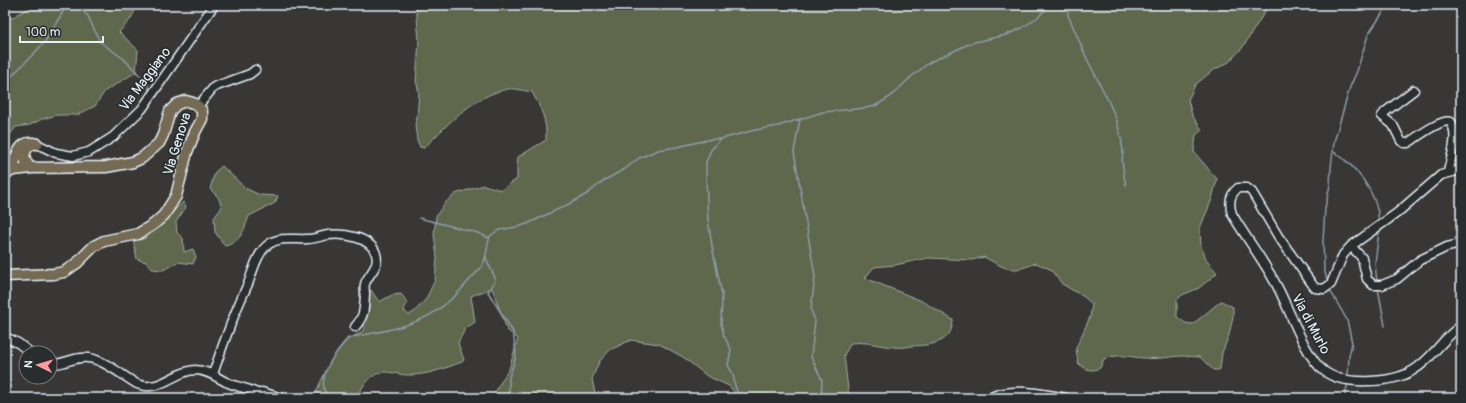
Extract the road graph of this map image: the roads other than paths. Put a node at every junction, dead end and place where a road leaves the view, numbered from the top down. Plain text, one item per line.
1 (214, 5) edge
2 (256, 70) dead end
3 (1414, 90) dead end
4 (198, 106) junction
5 (37, 144) junction
6 (30, 168) junction
7 (1461, 170) edge
8 (9, 172) edge
9 (1448, 172) junction
10 (1461, 244) edge
11 (1351, 246) junction
12 (5, 276) edge
13 (1461, 326) edge
14 (355, 327) dead end
15 (5, 337) edge
16 (21, 345) edge
17 (58, 364) edge
18 (213, 374) junction
19 (248, 390) junction
20 (267, 398) edge
21 (282, 398) edge
22 (988, 398) edge
23 (1066, 398) edge

1 - 5 street, Via Maggiano
2 - 4 street
3 - 9 street
4 - 6 main road, Via Genova
4 - 12 main road, Via Genova
5 - 6 main road
5 - 8 main road
6 - 8 main road, Via Genova
7 - 9 street, Via di Murlo
9 - 11 street, Via di Murlo
10 - 11 street
11 - 13 street, Via di Murlo
14 - 18 street
15 - 16 street
17 - 18 street
18 - 19 street
19 - 20 street
19 - 21 street
22 - 23 street

